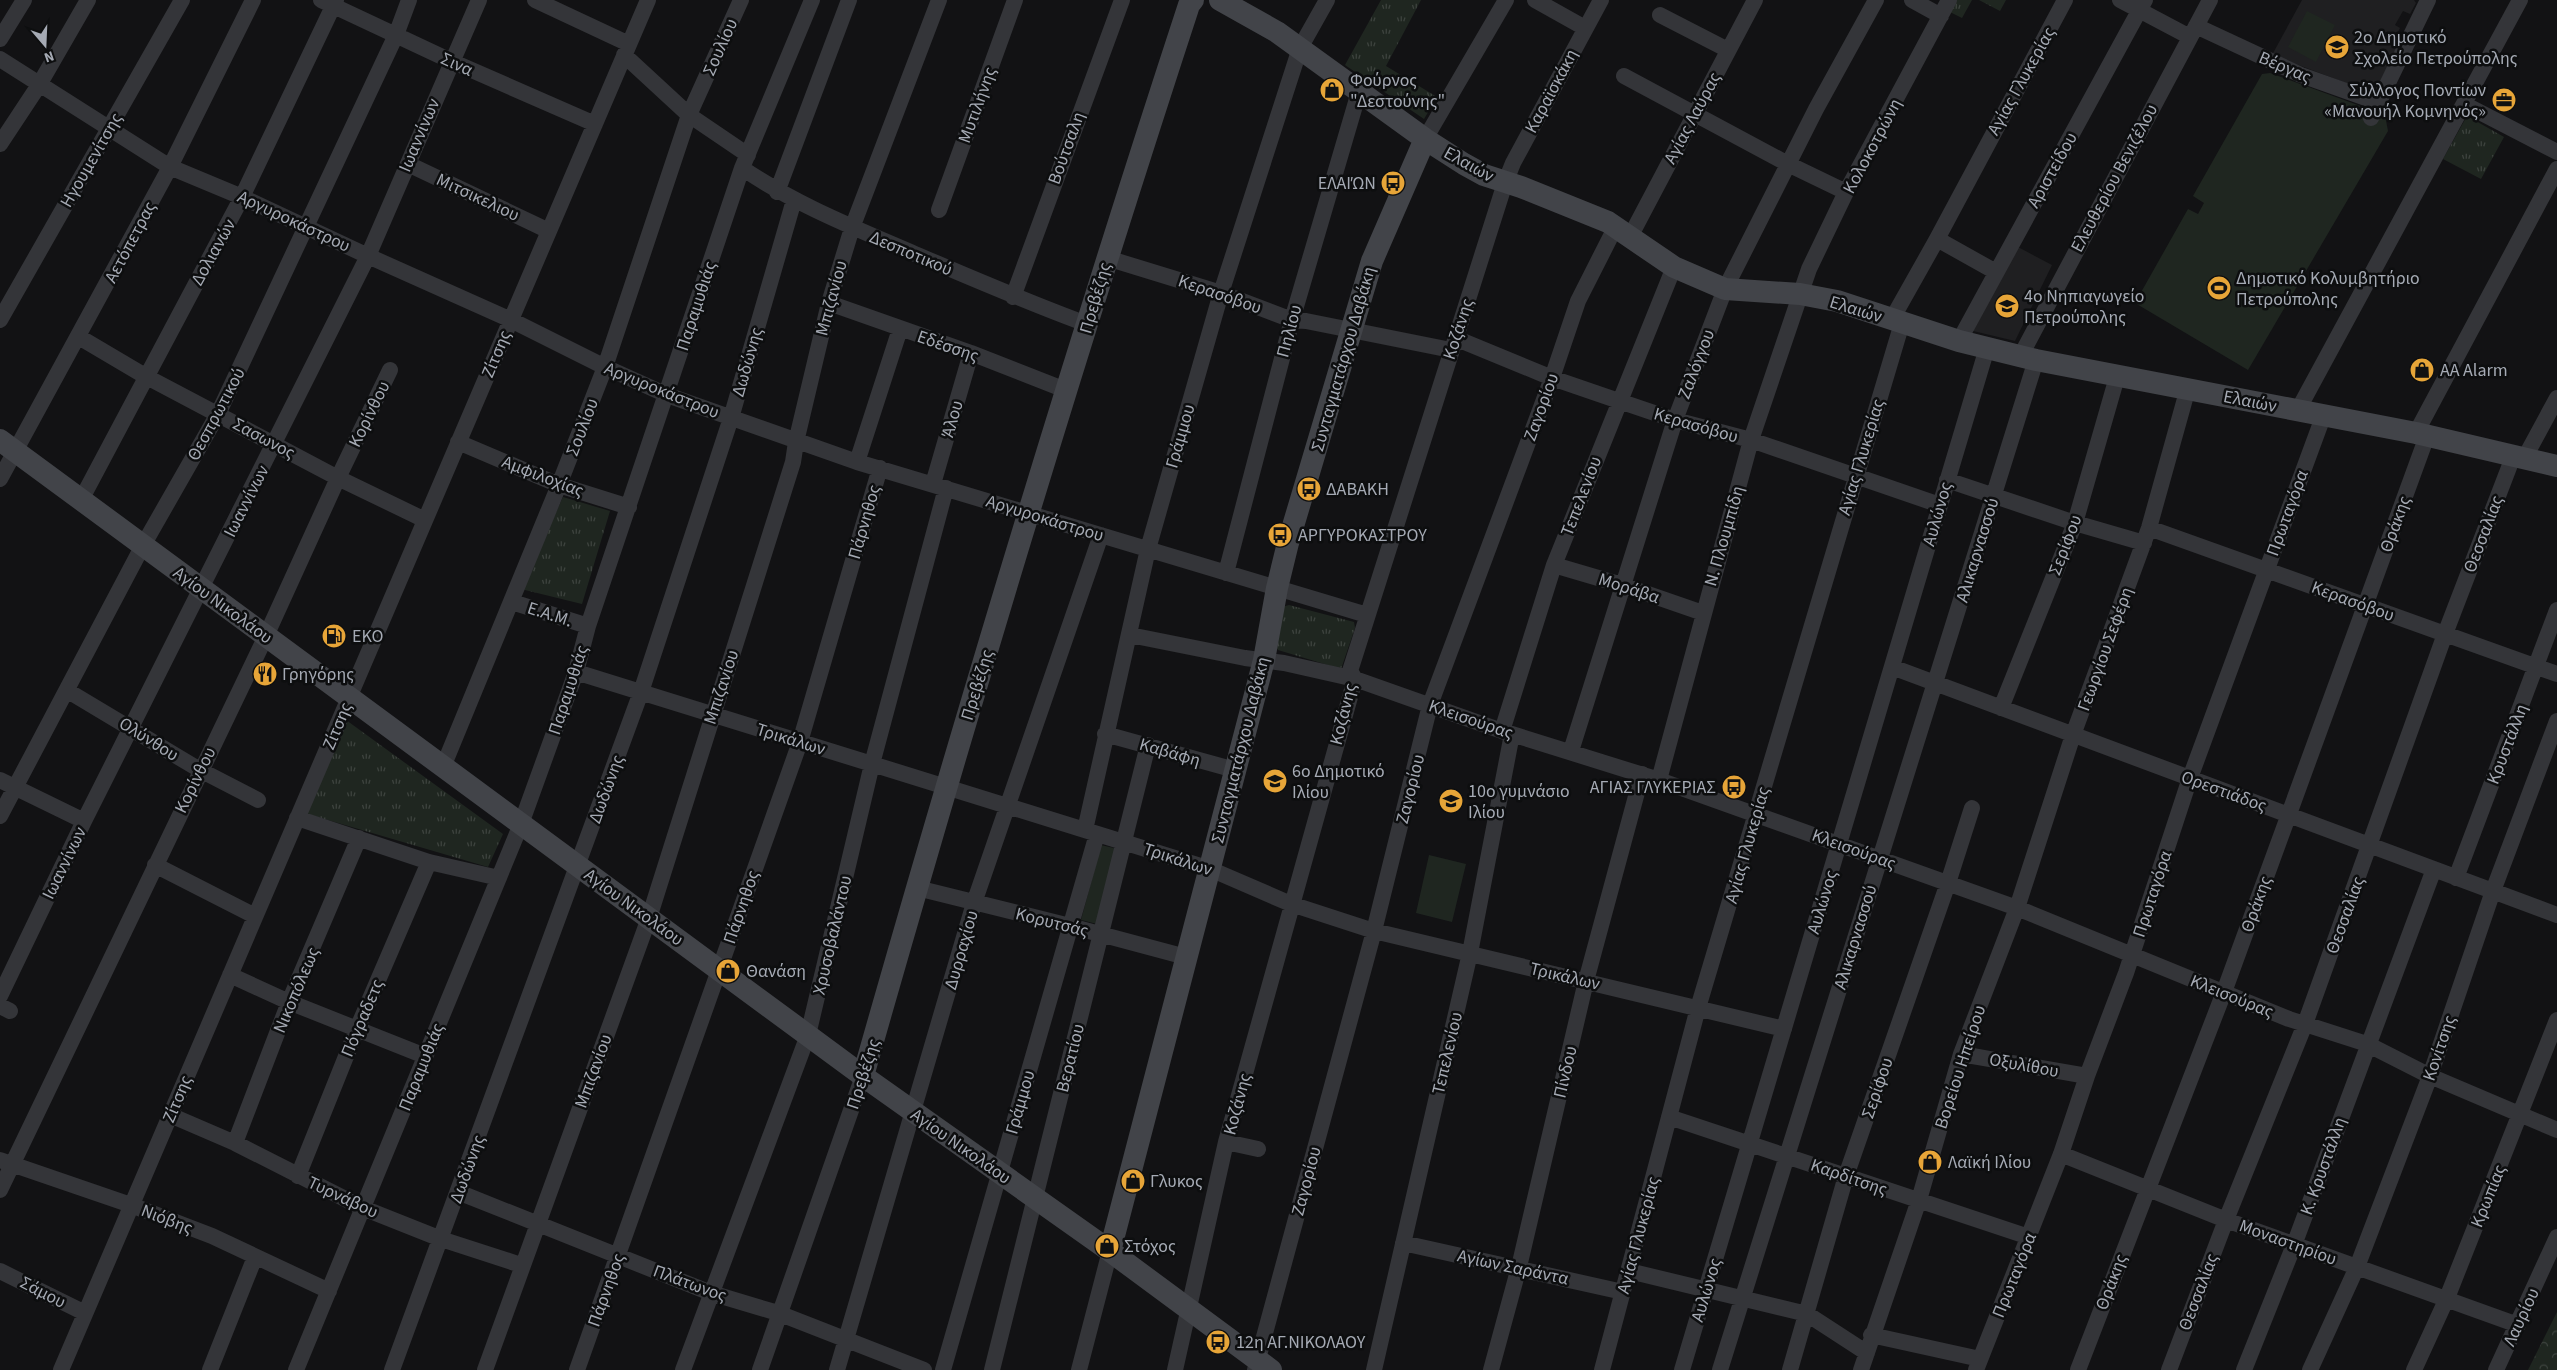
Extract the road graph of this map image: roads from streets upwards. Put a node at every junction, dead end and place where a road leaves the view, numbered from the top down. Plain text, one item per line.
1 (24, 0) edge
2 (88, 0) edge
3 (182, 0) edge
4 (253, 0) edge
5 (409, 0) edge
6 (478, 0) edge
7 (535, 0) edge
8 (648, 0) edge
9 (741, 0) edge
10 (812, 0) edge
11 (849, 0) edge
12 (939, 0) edge
13 (1015, 0) edge
14 (1122, 0) edge
15 (1193, 0) edge
16 (1220, 0) edge
17 (1327, 0) edge
18 (1506, 0) edge
19 (1535, 0) edge
20 (1601, 0) edge
21 (1755, 0) edge
22 (1876, 0) edge
23 (1912, 0) edge
24 (1949, 0) edge
25 (2065, 0) edge
26 (2120, 0) edge
27 (2210, 0) edge
28 (2428, 0) edge
29 (2520, 0) edge
30 (330, 2) edge
31 (2142, 5) edge
32 (1660, 15) dead end
33 (1941, 16) junction
34 (1585, 28) junction
35 (2193, 31) junction
36 (396, 35) junction
37 (0, 39) edge
38 (1300, 48) junction
39 (626, 50) junction
40 (1728, 50) junction
41 (0, 59) edge
42 (451, 62) junction
43 (1624, 76) dead end
44 (39, 85) junction
45 (1359, 92) junction
46 (2377, 102) junction
47 (2466, 104) junction
48 (1695, 112) junction
49 (689, 115) junction
50 (2371, 118) dead end
51 (595, 124) junction
52 (109, 128) junction
53 (1425, 139) junction
54 (0, 144) edge
55 (2557, 152) edge
56 (745, 161) junction
57 (408, 164) junction
58 (1788, 164) junction
59 (170, 167) junction
60 (2557, 169) edge
61 (1505, 183) junction
62 (777, 192) junction
63 (1846, 192) junction
64 (242, 197) junction
65 (794, 200) junction
66 (939, 210) dead end
67 (306, 227) junction
68 (852, 228) junction
69 (549, 231) junction
70 (1623, 231) junction
71 (1937, 239) junction
72 (368, 256) junction
73 (1106, 258) junction
74 (1674, 267) junction
75 (1996, 272) junction
76 (1725, 289) junction
77 (1221, 293) junction
78 (1800, 294) junction
79 (1012, 297) junction
80 (829, 303) junction
81 (0, 320) edge
82 (511, 320) junction
83 (1292, 320) junction
84 (1897, 321) junction
85 (1087, 324) junction
86 (900, 330) junction
87 (1350, 330) junction
88 (79, 337) junction
89 (1959, 341) junction
90 (1453, 344) junction
91 (1986, 348) junction
92 (971, 353) junction
93 (2028, 358) junction
94 (605, 367) junction
95 (390, 370) dead end
96 (145, 376) junction
97 (2117, 377) junction
98 (1552, 378) junction
99 (2188, 388) junction
100 (1068, 391) junction
101 (667, 395) junction
102 (2557, 398) edge
103 (1619, 401) junction
104 (2298, 410) junction
105 (218, 414) junction
106 (2323, 417) junction
107 (731, 418) junction
108 (1675, 420) junction
109 (2421, 434) junction
110 (1751, 440) junction
111 (458, 442) junction
112 (796, 442) junction
113 (275, 443) junction
114 (8, 446) edge
115 (2518, 458) junction
116 (857, 462) junction
117 (2557, 466) edge
118 (880, 468) junction
119 (1855, 476) junction
120 (338, 478) junction
121 (0, 480) edge
122 (1947, 480) junction
123 (559, 485) junction
124 (939, 486) junction
125 (1994, 495) junction
126 (81, 500) junction
127 (1940, 504) junction
128 (629, 507) junction
129 (1030, 514) junction
130 (425, 520) junction
131 (2075, 523) junction
132 (1101, 535) junction
133 (2146, 536) junction
134 (143, 545) junction
135 (1148, 549) junction
136 (1554, 565) junction
137 (2266, 570) junction
138 (1226, 573) junction
139 (1622, 585) junction
140 (1277, 588) junction
141 (202, 589) junction
142 (512, 602) junction
143 (2366, 606) junction
144 (2557, 610) edge
145 (1703, 613) junction
146 (1367, 616) junction
147 (588, 626) junction
148 (2445, 634) junction
149 (1130, 635) junction
150 (266, 636) junction
151 (1264, 660) junction
152 (1892, 667) junction
153 (2536, 667) junction
154 (576, 672) junction
155 (2557, 674) edge
156 (1355, 679) junction
157 (1935, 683) junction
158 (68, 691) junction
159 (641, 692) junction
160 (349, 697) junction
161 (1430, 705) junction
162 (2001, 708) junction
163 (712, 714) junction
164 (2557, 721) edge
165 (132, 728) junction
166 (1507, 732) junction
167 (1105, 734) junction
168 (2073, 735) junction
169 (800, 742) junction
170 (1148, 745) junction
171 (1571, 751) junction
172 (872, 764) junction
173 (443, 767) junction
174 (200, 770) junction
175 (1235, 770) junction
176 (1642, 774) junction
177 (2190, 778) junction
178 (1659, 780) junction
179 (7, 784) edge
180 (946, 787) junction
181 (258, 800) dead end
182 (1008, 806) junction
183 (1972, 808) dead end
184 (1756, 814) junction
185 (2288, 815) junction
186 (0, 816) edge
187 (297, 818) junction
188 (84, 821) junction
189 (521, 824) junction
190 (1091, 832) junction
191 (359, 838) junction
192 (1124, 842) junction
193 (1839, 844) junction
194 (2370, 846) junction
195 (1880, 858) junction
196 (429, 862) junction
197 (155, 865) junction
198 (578, 866) junction
199 (1210, 868) junction
200 (2434, 869) junction
201 (498, 878) junction
202 (2456, 878) junction
203 (1948, 883) junction
204 (917, 888) junction
205 (2493, 891) junction
206 (974, 903) junction
207 (1291, 904) junction
208 (2017, 908) junction
209 (2557, 915) edge
210 (255, 916) junction
211 (649, 918) junction
212 (1070, 926) junction
213 (1374, 931) junction
214 (1101, 934) junction
215 (1470, 954) junction
216 (2132, 955) junction
217 (1186, 957) junction
218 (719, 970) junction
219 (230, 975) junction
220 (1586, 981) junction
221 (2224, 992) junction
222 (0, 996) edge
223 (290, 1002) junction
224 (1698, 1008) junction
225 (2557, 1020) edge
226 (2305, 1024) junction
227 (357, 1028) junction
228 (1784, 1029) junction
229 (808, 1035) junction
230 (2367, 1044) junction
231 (1961, 1054) junction
232 (425, 1056) junction
233 (864, 1076) junction
234 (2087, 1076) junction
235 (2430, 1076) junction
236 (914, 1112) junction
237 (170, 1115) junction
238 (2521, 1116) junction
239 (1669, 1117) junction
240 (2557, 1130) edge
241 (1226, 1142) junction
242 (235, 1143) junction
243 (1750, 1144) junction
244 (1258, 1149) dead end
245 (2061, 1154) junction
246 (1787, 1156) junction
247 (6, 1162) edge
248 (1000, 1173) junction
249 (298, 1176) junction
250 (1846, 1176) junction
251 (2147, 1188) junction
252 (0, 1190) edge
253 (458, 1192) junction
254 (1036, 1199) junction
255 (1919, 1200) junction
256 (131, 1205) junction
257 (363, 1208) junction
258 (2226, 1220) junction
259 (537, 1224) junction
260 (2029, 1237) junction
261 (2557, 1237) edge
262 (441, 1239) junction
263 (1403, 1243) junction
264 (2294, 1244) junction
265 (1110, 1251) junction
266 (619, 1256) junction
267 (255, 1257) junction
268 (521, 1265) junction
269 (1519, 1267) junction
270 (2357, 1267) junction
271 (0, 1271) edge
272 (1629, 1271) junction
273 (1706, 1290) junction
274 (329, 1291) junction
275 (1623, 1292) junction
276 (711, 1293) junction
277 (1743, 1297) junction
278 (2447, 1298) junction
279 (1190, 1310) junction
280 (85, 1313) junction
281 (778, 1313) junction
282 (1807, 1314) junction
283 (2518, 1325) junction
284 (1871, 1336) junction
285 (847, 1340) junction
286 (1867, 1353) junction
287 (1978, 1365) edge
288 (1261, 1367) edge
289 (61, 1370) edge
290 (210, 1370) edge
291 (296, 1370) edge
292 (392, 1370) edge
293 (485, 1370) edge
294 (577, 1370) edge
295 (682, 1370) edge
296 (760, 1370) edge
297 (837, 1370) edge
298 (924, 1370) edge
299 (943, 1370) edge
300 (992, 1370) edge
301 (1079, 1370) edge
302 (1175, 1370) edge
303 (1374, 1370) edge
304 (1491, 1370) edge
305 (1602, 1370) edge
306 (1682, 1370) edge
307 (1720, 1370) edge
308 (1790, 1370) edge
309 (1861, 1370) edge
310 (2078, 1370) edge
311 (2169, 1370) edge
312 (2244, 1370) edge
313 (2310, 1370) edge
314 (2414, 1370) edge
315 (2496, 1370) edge

1 - 37 street
2 - 44 street
3 - 52 street, Ηγουμενίτσης
4 - 59 street, Αετόπετρας
5 - 36 street, Θεσπρωτικού
6 - 42 street, Ιωαννίνων
7 - 39 street, Δεσποτικού
8 - 39 street, Ζίτσης
9 - 49 street, Σουλίου
10 - 56 street, Παραμυθιάς
11 - 62 street
12 - 68 street, Μπιζανίου
13 - 66 street, Μυτιλήνης
14 - 79 street, Βούτσαλη
15 - 73 street, Πρεβέζης
16 - 38 street, Ελαιών
17 - 38 street, Γράμμου
18 - 53 street
19 - 34 street
20 - 34 street, Καραϊσκάκη
21 - 40 street, Αγίας Λαύρας
22 - 58 street, Ζαλόγγου
23 - 33 street
24 - 33 street, Κολοκοτρώνη
25 - 71 street, Αγίας Γλυκερίας
26 - 31 street, Βέργας
27 - 35 street, Ελευθερίου Βενιζέλου
28 - 46 street
29 - 47 street
30 - 36 street, Σινα
30 - 64 street, Δολιανών
31 - 35 street, Βέργας
31 - 75 street, Αριστείδου
32 - 40 street
33 - 63 street, Κολοκοτρώνη
34 - 61 street, Καραϊσκάκη
35 - 46 street, Βέργας
35 - 93 street, Ελευθερίου Βενιζέλου
36 - 42 street, Σινα
36 - 67 street, Θεσπρωτικού
38 - 45 street, Ελαιών
38 - 77 street, Γράμμου
39 - 49 street, Δεσποτικού
39 - 51 street, Ζίτσης
40 - 48 street, Αγίας Λαύρας
41 - 44 street, Αργυροκάστρου
42 - 51 street, Σινα
42 - 57 street, Ιωαννίνων
43 - 48 street
44 - 52 street, Αργυροκάστρου
44 - 54 street
45 - 53 street, Ελαιών
45 - 83 street, Πηλίου
46 - 50 street
47 - 55 street
47 - 104 street
48 - 58 street
48 - 70 street, Αγίας Λαύρας
49 - 56 street, Δεσποτικού
49 - 94 street, Σουλίου
51 - 69 street, Ζίτσης
52 - 59 street, Αργυροκάστρου
52 - 81 street, Ηγουμενίτσης
53 - 61 street, Ελαιών
53 - 87 street, Συνταγματάρχου Δαβάκη
56 - 62 street, Δεσποτικού
56 - 101 street, Παραμυθιάς
57 - 69 street, Μιτσικελιου
57 - 72 street, Ιωαννίνων
58 - 63 street
58 - 76 street, Ζαλόγγου
59 - 64 street, Αργυροκάστρου
59 - 88 street, Αετόπετρας
60 - 109 street, Θράκης
61 - 70 street, Ελαιών
61 - 90 street, Κοζάνης
62 - 65 street, Δεσποτικού
63 - 78 street, Κολοκοτρώνη
64 - 67 street, Αργυροκάστρου
64 - 96 street, Δολιανών
65 - 68 street, Δεσποτικού
65 - 107 street, Δωδώνης
67 - 72 street, Αργυροκάστρου
67 - 105 street, Θεσπρωτικού
68 - 79 street, Δεσποτικού
68 - 80 street, Μπιζανίου
69 - 82 street, Ζίτσης
70 - 74 street, Ελαιών
70 - 98 street, Ζαγορίου
71 - 75 street
71 - 84 street, Αγίας Γλυκερίας
72 - 82 street, Αργυροκάστρου
72 - 113 street, Ιωαννίνων
73 - 77 street, Κερασόβου
73 - 85 street, Πρεβέζης
74 - 76 street, Ελαιών
74 - 103 street, Τεπελενίου
75 - 89 street, Αριστείδου
76 - 78 street, Ελαιών
76 - 108 street, Ζαλόγγου
77 - 83 street, Κερασόβου
77 - 135 street, Γράμμου
78 - 84 street, Ελαιών
78 - 110 street, N. Πλουμπίδη
79 - 85 street, Δεσποτικού
80 - 86 street, Εδέσσης
80 - 112 street, Μπιζανίου
82 - 94 street, Αργυροκάστρου
82 - 111 street, Ζίτσης
83 - 87 street, Κερασόβου
83 - 138 street, Πηλίου
84 - 89 street, Ελαιών
84 - 119 street, Αγίας Γλυκερίας
85 - 100 street, Πρεβέζης
86 - 92 street, Εδέσσης
86 - 116 street, Πάρνηθος
87 - 90 street, Κερασόβου
87 - 140 street, Συνταγματάρχου Δαβάκη
88 - 96 street, Σασωνος
88 - 114 street, Αετόπετρας
89 - 91 street, Ελαιών
90 - 98 street, Κερασόβου
90 - 146 street, Κοζάνης
91 - 93 street, Ελαιών
91 - 122 street, Αυλώνος
92 - 100 street, Εδέσσης
92 - 124 street, Άλου
93 - 97 street, Ελαιών
93 - 125 street, Αλικαρνασσού
94 - 101 street, Αργυροκάστρου
94 - 123 street, Σουλίου
95 - 120 street, Κορίνθου
96 - 105 street, Σασωνος
96 - 126 street, Δολιανών
97 - 99 street, Ελαιών
97 - 131 street, Σερίφου
98 - 103 street, Κερασόβου
98 - 161 street, Ζαγορίου
99 - 104 street, Ελαιών
99 - 133 street, Γεωργίου Σεφέρη
100 - 129 street, Πρεβέζης
101 - 107 street, Αργυροκάστρου
101 - 128 street, Παραμυθιάς
102 - 115 street, Θεσσαλίας
103 - 108 street, Κερασόβου
103 - 136 street, Τεπελενίου
104 - 106 street, Ελαιών
105 - 113 street, Σασωνος
105 - 134 street, Θεσπρωτικού
106 - 109 street, Ελαιών
106 - 137 street, Πρωταγόρα
107 - 112 street, Αργυροκάστρου
107 - 159 street, Δωδώνης
108 - 110 street, Κερασόβου
108 - 139 street, Ζαλόγγου
109 - 115 street, Ελαιών
109 - 143 street, Θράκης
110 - 119 street, Κερασόβου
110 - 145 street, N. Πλουμπίδη
111 - 123 street, Αμφιλοχίας
111 - 130 street, Ζίτσης
112 - 116 street, Αργυροκάστρου
112 - 163 street, Μπιζανίου
113 - 120 street, Σασωνος
113 - 141 street, Ιωαννίνων
114 - 121 street, Αετόπετρας
114 - 126 street, Αγίου Νικολάου
115 - 117 street, Ελαιών
115 - 148 street, Θεσσαλίας
116 - 118 street, Αργυροκάστρου
118 - 124 street, Αργυροκάστρου
118 - 169 street, Πάρνηθος
119 - 127 street, Κερασόβου
119 - 184 street, Αγίας Γλυκερίας
120 - 130 street, Σασωνος
120 - 150 street, Κορίνθου
122 - 125 street, Κερασόβου
122 - 127 street, Αυλώνος
123 - 128 street, Αμφιλοχίας
123 - 142 street, Σουλίου
124 - 129 street, Αργυροκάστρου
124 - 172 street, Χρυσοβαλάντου
125 - 131 street, Κερασόβου
125 - 157 street, Αλικαρνασσού
126 - 134 street, Αγίου Νικολάου
127 - 152 street, Αυλώνος
128 - 147 street, Παραμυθιάς
129 - 132 street, Αργυροκάστρου
129 - 180 street, Πρεβέζης
130 - 160 street, Ζίτσης
131 - 133 street, Κερασόβου
131 - 162 street, Σερίφου
132 - 135 street, Αργυροκάστρου
132 - 182 street, Δυρραχίου
133 - 137 street, Κερασόβου
133 - 168 street, Γεωργίου Σεφέρη
134 - 141 street, Αγίου Νικολάου
134 - 158 street, Θεσπρωτικού
135 - 138 street, Αργυροκάστρου
135 - 149 street, Γράμμου
136 - 139 street, Μοράβα
136 - 166 street, Τεπελενίου
137 - 143 street, Κερασόβου
137 - 177 street, Πρωταγόρα
138 - 140 street, Αργυροκάστρου
139 - 145 street, Μοράβα
139 - 171 street, Ζαλόγγου
140 - 146 street, Αργυροκάστρου
140 - 151 street, Συνταγματάρχου Δαβάκη
141 - 150 street, Αγίου Νικολάου
141 - 165 street, Ιωαννίνων
142 - 147 street, Ε.Α.Μ.
142 - 173 street, Σουλίου
143 - 148 street, Κερασόβου
143 - 185 street, Θράκης
144 - 153 street, Κρυστάλλη
145 - 178 street, N. Πλουμπίδη
146 - 156 street, Κοζάνης
147 - 154 street, Παραμυθιάς
148 - 153 street, Κερασόβου
148 - 194 street, Θεσσαλίας
149 - 151 street, Κλεισούρας
149 - 167 street, Γράμμου
150 - 160 street, Αγίου Νικολάου
150 - 174 street, Κορίνθου
151 - 156 street, Κλεισούρας
151 - 175 street, Συνταγματάρχου Δαβάκη
152 - 157 street, Ορεστιάδος
152 - 193 street, Αυλώνος
153 - 155 street, Κερασόβου
153 - 202 street, Κρυστάλλη
154 - 159 street, Τρικάλων
154 - 189 street, Παραμυθιάς
156 - 161 street, Κλεισούρας
156 - 207 street, Κοζάνης
157 - 162 street, Ορεστιάδος
157 - 195 street, Αλικαρνασσού
158 - 165 street, Ολύνθου
158 - 179 street, Θεσπρωτικού
159 - 163 street, Τρικάλων
159 - 198 street, Δωδώνης
160 - 173 street, Αγίου Νικολάου
160 - 187 street, Ζίτσης
161 - 166 street, Κλεισούρας
161 - 213 street, Ζαγορίου
162 - 168 street, Ορεστιάδος
163 - 169 street, Τρικάλων
163 - 211 street, Μπιζανίου
164 - 205 street, Κονίτσης
165 - 174 street, Ολύνθου
165 - 188 street, Ιωαννίνων
166 - 171 street, Κλεισούρας
166 - 215 street, Τεπελενίου
167 - 170 street, Καβάφη
167 - 190 street, Γράμμου
168 - 177 street, Ορεστιάδος
168 - 208 street, Γεωργίου Σεφέρη
169 - 172 street, Τρικάλων
169 - 218 street, Πάρνηθος
170 - 175 street, Καβάφη
170 - 192 street, Βερατίου
171 - 176 street, Κλεισούρας
172 - 180 street, Τρικάλων
172 - 229 street, Χρυσοβαλάντου
173 - 189 street, Αγίου Νικολάου
174 - 181 street, Ολύνθου
174 - 197 street, Κορίνθου
175 - 199 street, Συνταγματάρχου Δαβάκη
176 - 178 street, Κλεισούρας
176 - 220 street, Πίνδου
177 - 185 street, Ορεστιάδος
177 - 216 street, Πρωταγόρα
178 - 184 street, Κλεισούρας
179 - 186 street, Θεσπρωτικού
179 - 188 street
180 - 182 street, Τρικάλων
180 - 204 street, Πρεβέζης
182 - 190 street, Τρικάλων
182 - 206 street, Δυρραχίου
183 - 203 street, Σερίφου
184 - 193 street, Κλεισούρας
184 - 224 street, Αγίας Γλυκερίας
185 - 194 street, Ορεστιάδος
185 - 221 street, Θράκης
187 - 191 street
187 - 210 street, Ζίτσης
188 - 222 street, Ιωαννίνων
189 - 198 street, Αγίου Νικολάου
189 - 201 street, Παραμυθιάς
190 - 192 street, Τρικάλων
190 - 212 street, Γράμμου
191 - 196 street
191 - 223 street, Nικοπόλεως
192 - 199 street, Τρικάλων
192 - 214 street, Βερατίου
193 - 195 street, Κλεισούρας
193 - 228 street, Αυλώνος
194 - 200 street, Ορεστιάδος
194 - 226 street, Θεσσαλίας
195 - 203 street, Κλεισούρας
195 - 246 street, Αλικαρνασσού
196 - 201 street
196 - 227 street, Πόγραδετς
197 - 210 street
197 - 247 street, Κορίνθου
198 - 211 street, Αγίου Νικολάου
198 - 253 street, Δωδώνης
199 - 207 street, Τρικάλων
199 - 217 street, Συνταγματάρχου Δαβάκη
200 - 202 street, Ορεστιάδος
200 - 230 street
201 - 232 street, Παραμυθιάς
202 - 205 street, Ορεστιάδος
203 - 208 street, Κλεισούρας
203 - 250 street, Σερίφου
204 - 206 street, Κορυτσάς
204 - 233 street, Πρεβέζης
205 - 209 street, Ορεστιάδος
205 - 235 street, Κονίτσης
206 - 212 street, Κορυτσάς
206 - 236 street, Δυρραχίου
207 - 213 street, Τρικάλων
207 - 241 street, Κοζάνης
208 - 216 street, Κλεισούρας
208 - 231 street, Βορείου Ηπείρου
210 - 219 street, Ζίτσης
211 - 218 street, Αγίου Νικολάου
211 - 259 street, Μπιζανίου
212 - 214 street, Κορυτσάς
212 - 248 street, Γράμμου
213 - 215 street, Τρικάλων
213 - 288 street, Ζαγορίου
214 - 217 street, Κορυτσάς
214 - 254 street, Βερατίου
215 - 220 street, Τρικάλων
215 - 263 street, Τεπελενίου
216 - 221 street, Κλεισούρας
216 - 234 street, Πρωταγόρα
217 - 265 street, Συνταγματάρχου Δαβάκη
218 - 229 street, Αγίου Νικολάου
218 - 266 street, Πάρνηθος
219 - 223 street
219 - 237 street, Ζίτσης
220 - 224 street, Τρικάλων
220 - 269 street, Πίνδου
221 - 226 street, Κλεισούρας
221 - 251 street, Θράκης
223 - 227 street
223 - 242 street, Nικοπόλεως
224 - 228 street, Τρικάλων
224 - 239 street, Αγίας Γλυκερίας
225 - 238 street, Κρωπίας
226 - 230 street, Κλεισούρας
226 - 258 street, Θεσσαλίας
227 - 232 street
227 - 249 street, Πόγραδετς
228 - 243 street, Αυλώνος
229 - 233 street, Αγίου Νικολάου
229 - 276 street, Χρυσοβαλάντου
230 - 235 street, Κλεισούρας
230 - 264 street, Κ. Κρυστάλλη
231 - 234 street, Οξυλίθου
231 - 255 street, Βορείου Ηπείρου
232 - 257 street, Παραμυθιάς
233 - 236 street, Αγίου Νικολάου
233 - 281 street, Πρεβέζης
234 - 245 street, Πρωταγόρα
235 - 238 street, Κλεισούρας
235 - 270 street, Κονίτσης
236 - 248 street, Αγίου Νικολάου
236 - 285 street, Δυρραχίου
237 - 242 street, Τυρνάβου
237 - 256 street, Ζίτσης
238 - 240 street, Κλεισούρας
238 - 278 street, Κρωπίας
239 - 243 street, Καρδίτσης
239 - 272 street, Αγίας Γλυκερίας
241 - 244 street
241 - 279 street, Κοζάνης
242 - 249 street, Τυρνάβου
243 - 246 street, Καρδίτσης
243 - 273 street, Αυλώνος
245 - 251 street, Μοναστηρίου
245 - 260 street, Πρωταγόρα
246 - 250 street, Καρδίτσης
246 - 277 street, Αλικαρνασσού
247 - 252 street, Κορίνθου
247 - 256 street, Νιόβης
248 - 254 street, Αγίου Νικολάου
248 - 299 street, Γράμμου
249 - 257 street, Τυρνάβου
250 - 255 street, Καρδίτσης
250 - 282 street, Σερίφου
251 - 258 street, Μοναστηρίου
251 - 310 street, Θράκης
253 - 259 street, Πλάτωνος
253 - 262 street, Δωδώνης
254 - 265 street, Αγίου Νικολάου
254 - 300 street, Βερατίου
255 - 260 street, Καρδίτσης
255 - 284 street, Βορείου Ηπείρου
256 - 267 street, Νιόβης
256 - 280 street, Ζίτσης
257 - 262 street, Τυρνάβου
257 - 274 street, Παραμυθιάς
258 - 264 street, Μοναστηρίου
258 - 311 street, Θεσσαλίας
259 - 266 street, Πλάτωνος
259 - 268 street, Μπιζανίου
260 - 287 street, Πρωταγόρα
261 - 283 street, Λαυρίου
262 - 268 street, Τυρνάβου
262 - 292 street, Δωδώνης
263 - 269 street, Αγίων Σαράντα
263 - 303 street, Τεπελενίου
264 - 270 street, Μοναστηρίου
264 - 312 street, Κ. Κρυστάλλη
265 - 279 street, Αγίου Νικολάου
265 - 301 street, Συνταγματάρχου Δαβάκη
266 - 276 street, Πλάτωνος
266 - 294 street, Πάρνηθος
267 - 274 street, Νιόβης
267 - 290 street
268 - 293 street, Μπιζανίου
269 - 275 street, Αγίων Σαράντα
269 - 304 street, Πίνδου
270 - 278 street, Μοναστηρίου
270 - 313 street, Κονίτσης
271 - 280 street, Σάμου
272 - 273 street
272 - 275 street, Αγίας Γλυκερίας
273 - 277 street
273 - 306 street, Αυλώνος
274 - 291 street, Παραμυθιάς
275 - 305 street, Αγίας Γλυκερίας
276 - 281 street, Πλάτωνος
276 - 295 street, Χρυσοβαλάντου
277 - 282 street
277 - 307 street, Αλικαρνασσού
278 - 283 street, Μοναστηρίου
278 - 314 street, Κρωπίας
279 - 288 street, Αγίου Νικολάου
279 - 302 street, Κοζάνης
280 - 289 street, Ζίτσης
281 - 285 street, Πλάτωνος
281 - 296 street, Πρεβέζης
282 - 286 street
282 - 308 street, Σερίφου
283 - 315 street, Λαυρίου
284 - 286 street, Βορείου Ηπείρου
284 - 287 street
285 - 297 street, Δυρραχίου
285 - 298 street, Πλάτωνος
286 - 309 street, Βορείου Ηπείρου

